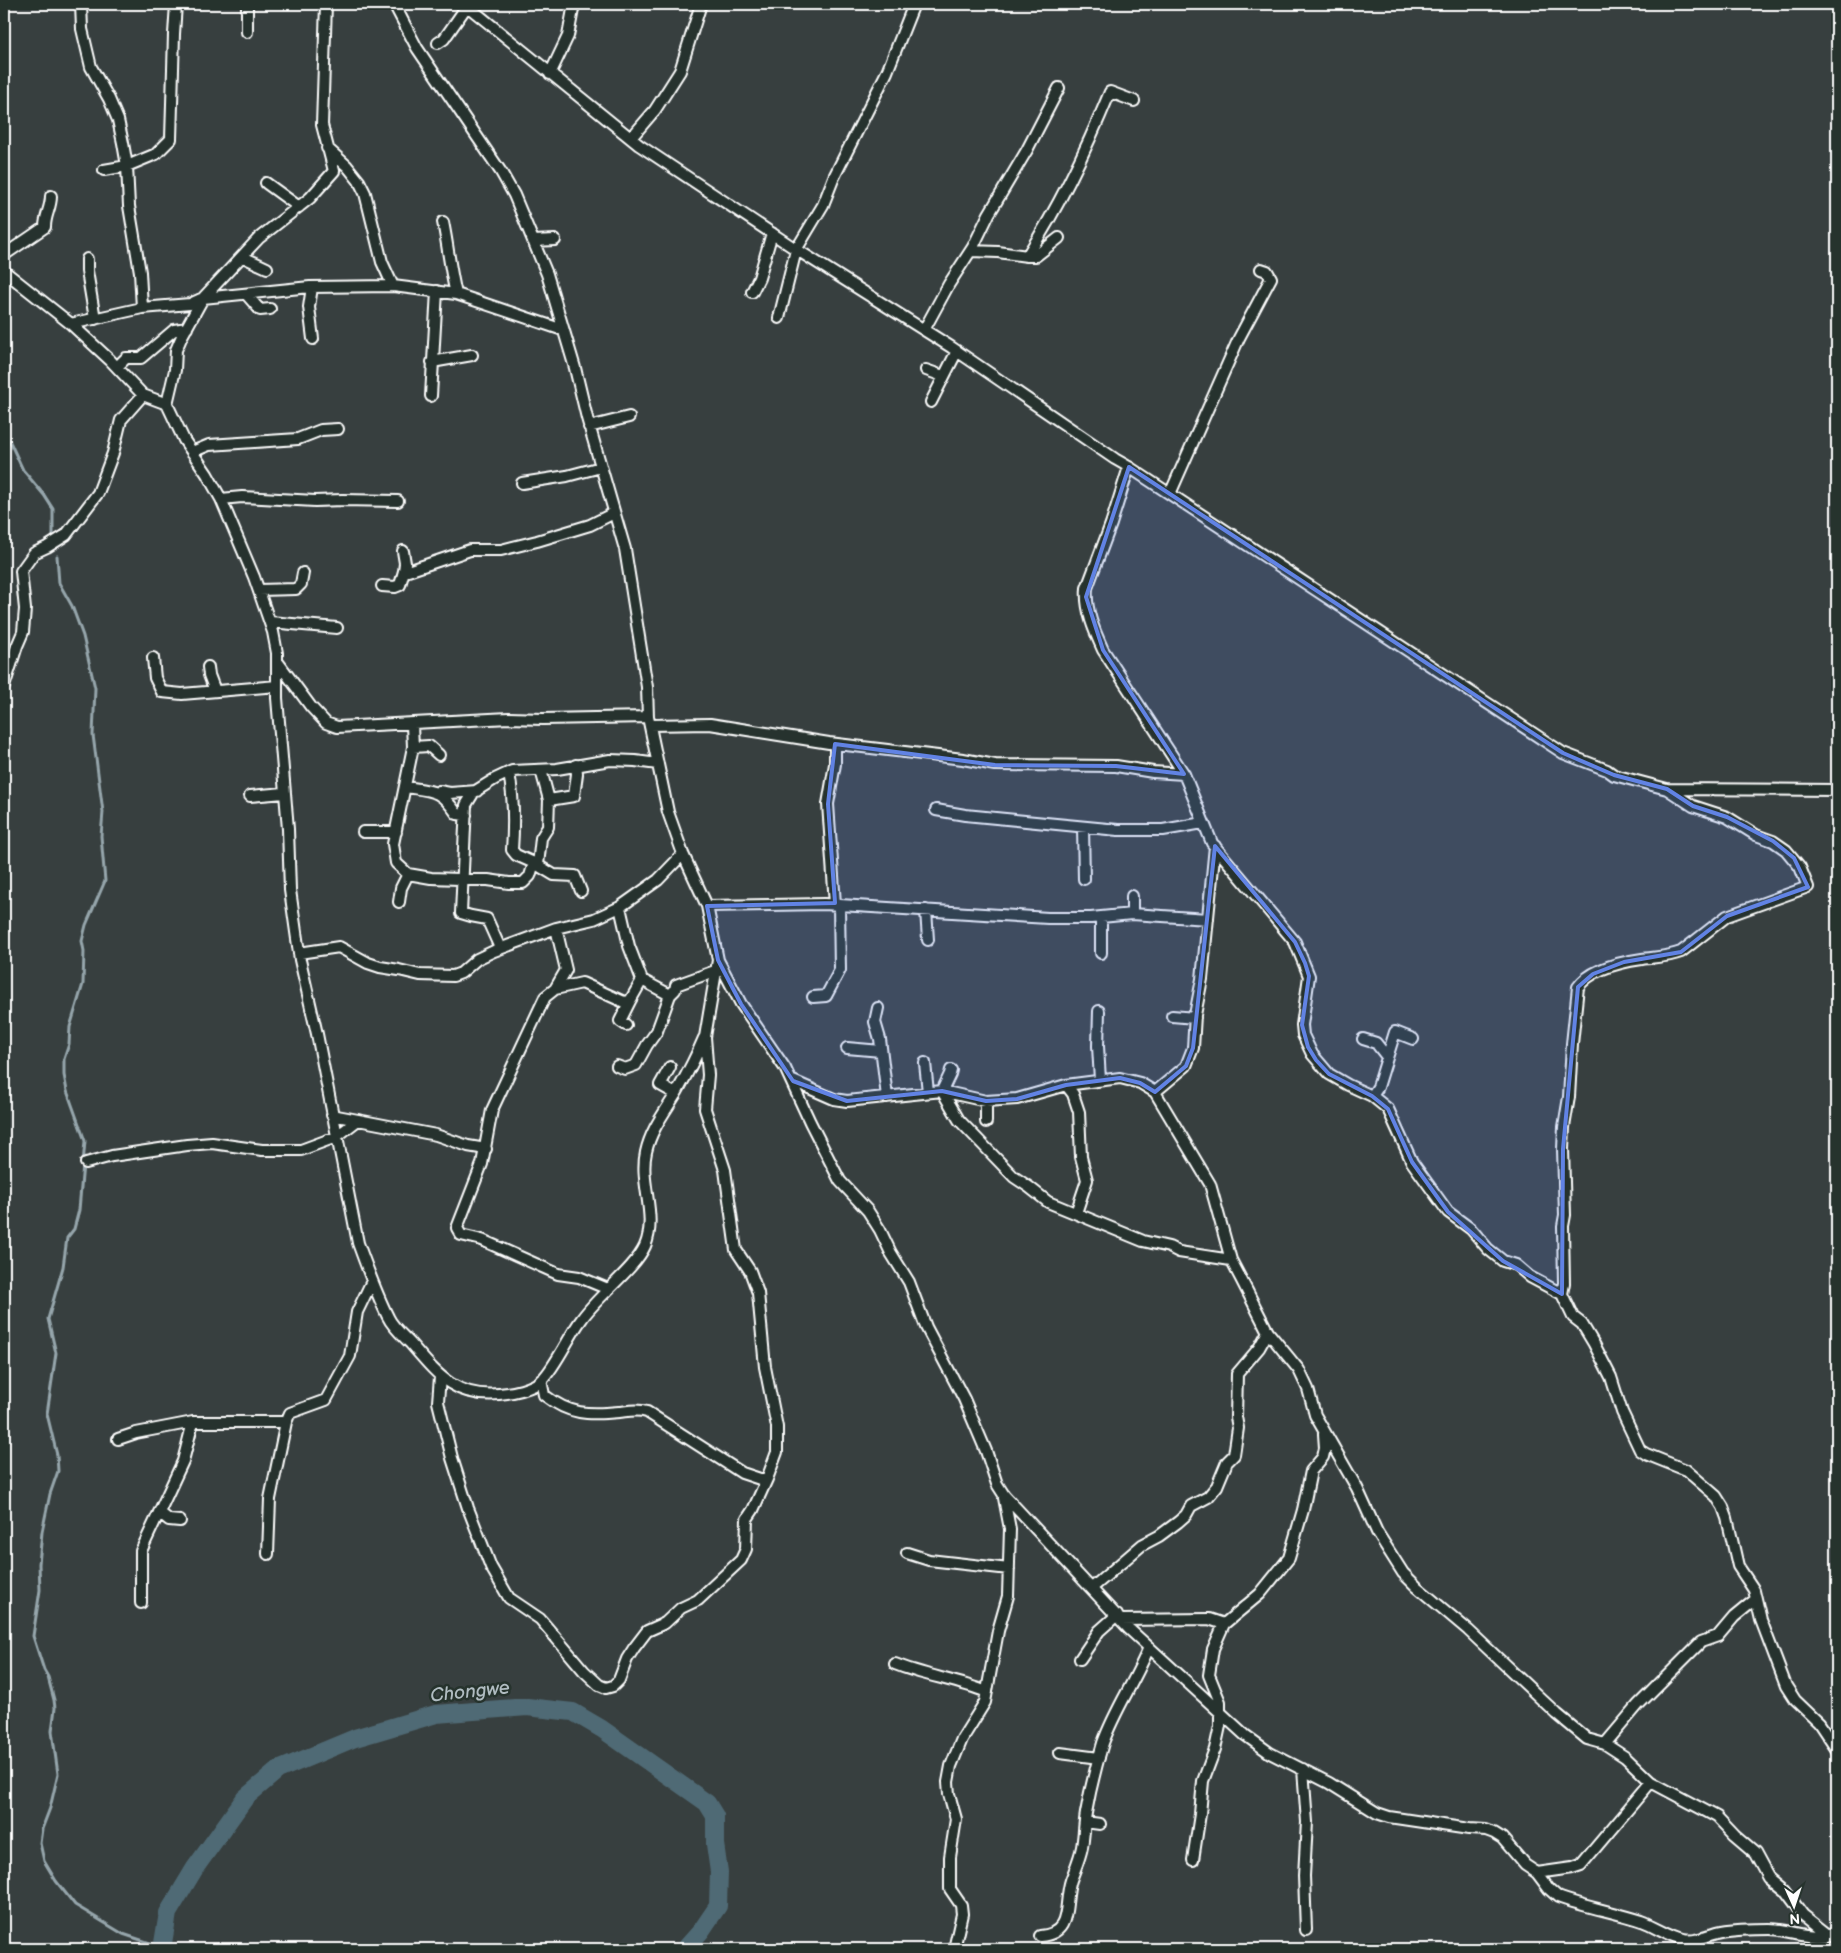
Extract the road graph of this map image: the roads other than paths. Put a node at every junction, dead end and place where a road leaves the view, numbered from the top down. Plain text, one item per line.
1 (81, 4) edge
2 (176, 4) edge
3 (247, 4) edge
4 (326, 4) edge
5 (394, 4) edge
6 (574, 4) edge
7 (701, 4) edge
8 (914, 4) edge
9 (466, 5) edge
10 (247, 32) dead end
11 (438, 43) dead end
12 (550, 74) junction
13 (1059, 88) dead end
14 (1134, 101) dead end
15 (631, 138) junction
16 (327, 147) junction
17 (127, 166) junction
18 (104, 170) dead end
19 (266, 183) dead end
20 (51, 196) dead end
21 (299, 207) junction
22 (443, 222) dead end
23 (772, 233) junction
24 (1059, 238) dead end
25 (555, 240) dead end
26 (534, 241) junction
27 (796, 250) junction
28 (971, 251) junction
29 (4, 255) edge
30 (1027, 256) junction
31 (243, 257) junction
32 (87, 259) dead end
33 (267, 268) dead end
34 (1261, 269) dead end
35 (4, 271) edge
36 (393, 286) junction
37 (312, 287) junction
38 (437, 292) junction
39 (752, 292) dead end
40 (246, 294) junction
41 (456, 294) junction
42 (203, 298) junction
43 (142, 308) junction
44 (270, 309) dead end
45 (779, 318) dead end
46 (95, 319) junction
47 (72, 324) junction
48 (186, 328) junction
49 (563, 330) junction
50 (924, 330) junction
51 (313, 339) dead end
52 (957, 351) junction
53 (472, 355) dead end
54 (432, 362) junction
55 (117, 367) junction
56 (926, 370) dead end
57 (943, 376) junction
58 (143, 395) junction
59 (431, 396) dead end
60 (931, 402) dead end
61 (167, 404) junction
62 (629, 417) dead end
63 (590, 427) junction
64 (338, 429) dead end
65 (192, 452) junction
66 (1129, 467) junction
67 (601, 468) junction
68 (522, 483) dead end
69 (1170, 494) junction
70 (221, 499) junction
71 (398, 501) dead end
72 (614, 513) junction
73 (403, 551) dead end
74 (404, 571) junction
75 (302, 573) dead end
76 (382, 586) dead end
77 (259, 590) junction
78 (270, 622) junction
79 (337, 628) dead end
80 (153, 658) dead end
81 (277, 661) junction
82 (208, 667) dead end
83 (277, 686) junction
84 (4, 687) edge
85 (215, 691) junction
86 (649, 721) junction
87 (412, 724) junction
88 (835, 744) junction
89 (413, 747) junction
90 (439, 755) dead end
91 (658, 764) junction
92 (576, 766) junction
93 (541, 770) junction
94 (509, 772) junction
95 (1184, 774) junction
96 (405, 786) junction
97 (1667, 789) junction
98 (1837, 790) edge
99 (433, 791) junction
100 (477, 791) junction
101 (284, 793) junction
102 (250, 796) dead end
103 (549, 800) junction
104 (936, 810) dead end
105 (466, 815) junction
106 (1203, 823) junction
107 (1082, 827) junction
108 (363, 832) dead end
109 (396, 832) junction
110 (1214, 846) junction
111 (683, 854) junction
112 (536, 864) junction
113 (408, 874) junction
114 (1084, 879) dead end
115 (462, 880) junction
116 (581, 891) dead end
117 (1132, 896) dead end
118 (399, 902) dead end
119 (837, 904) junction
120 (707, 906) junction
121 (620, 907) junction
122 (926, 910) junction
123 (1132, 914) junction
124 (1101, 917) junction
125 (1208, 919) junction
126 (556, 928) junction
127 (928, 940) dead end
128 (500, 948) junction
129 (299, 953) junction
130 (1101, 953) dead end
131 (718, 960) junction
132 (715, 971) junction
133 (642, 980) junction
134 (555, 988) junction
135 (670, 995) junction
136 (813, 997) dead end
137 (630, 1001) junction
138 (878, 1008) dead end
139 (1099, 1011) dead end
140 (1172, 1016) dead end
141 (1195, 1018) junction
142 (626, 1025) dead end
143 (705, 1037) junction
144 (1363, 1039) dead end
145 (1413, 1039) dead end
146 (847, 1048) dead end
147 (881, 1051) junction
148 (1387, 1058) junction
149 (926, 1063) dead end
150 (617, 1066) dead end
151 (670, 1067) dead end
152 (950, 1070) dead end
153 (1100, 1080) junction
154 (793, 1081) junction
155 (1066, 1085) junction
156 (942, 1091) junction
157 (928, 1092) junction
158 (1155, 1092) junction
159 (676, 1094) junction
160 (1372, 1096) junction
161 (887, 1097) junction
162 (986, 1101) junction
163 (332, 1115) junction
164 (358, 1120) junction
165 (986, 1122) dead end
166 (336, 1137) junction
167 (486, 1149) junction
168 (86, 1163) dead end
169 (1076, 1213) junction
170 (1231, 1260) junction
171 (372, 1281) junction
172 (608, 1289) junction
173 (1562, 1294) junction
174 (1268, 1332) junction
175 (440, 1377) junction
176 (541, 1380) junction
177 (193, 1422) junction
178 (286, 1422) junction
179 (1324, 1430) junction
180 (118, 1439) dead end
181 (767, 1479) junction
182 (1004, 1495) junction
183 (159, 1512) junction
184 (180, 1521) dead end
185 (907, 1553) dead end
186 (268, 1554) dead end
187 (1009, 1569) junction
188 (1092, 1588) junction
189 (1756, 1599) junction
190 (141, 1603) dead end
191 (1119, 1617) junction
192 (1224, 1624) junction
193 (1149, 1647) junction
194 (1080, 1660) dead end
195 (895, 1664) dead end
196 (987, 1692) junction
197 (1220, 1713) junction
198 (1605, 1744) junction
199 (1837, 1750) edge
200 (1060, 1753) dead end
201 (1099, 1758) junction
202 (1303, 1769) junction
203 (1651, 1782) junction
204 (1085, 1822) junction
205 (1100, 1824) dead end
206 (1193, 1860) dead end
207 (1538, 1873) junction
208 (1306, 1930) dead end
209 (1837, 1931) edge
210 (1826, 1934) junction
211 (1040, 1936) dead end
212 (1686, 1940) junction
213 (954, 1949) edge
214 (1695, 1949) edge

1 - 17 street
2 - 17 street
3 - 10 street
4 - 16 street
5 - 26 street
6 - 12 street
7 - 15 street
8 - 27 street
9 - 11 street
9 - 12 street
12 - 15 street
13 - 28 street
14 - 30 street
15 - 23 street
16 - 21 street
16 - 36 street
17 - 18 street
17 - 43 street
19 - 21 street
20 - 29 street
21 - 31 street
22 - 41 street
23 - 27 street
23 - 39 street
24 - 30 street
25 - 26 street
26 - 49 street
27 - 45 street
27 - 50 street
28 - 30 street
28 - 50 street
31 - 33 street
31 - 42 street
32 - 46 street
34 - 69 street
35 - 47 street
36 - 37 street
36 - 38 street
37 - 40 street
37 - 51 street
38 - 41 street
38 - 54 street
40 - 42 street
40 - 44 street
41 - 49 street
42 - 43 street
42 - 48 street
43 - 46 street
46 - 47 street
47 - 55 street
48 - 55 street
48 - 61 street
49 - 63 street
50 - 52 street
52 - 57 street
52 - 66 street
53 - 54 street
54 - 59 street
55 - 58 street
56 - 57 street
57 - 60 street
58 - 61 street
58 - 84 street
61 - 65 street
62 - 63 street
63 - 67 street
64 - 65 street
65 - 70 street
66 - 69 street
66 - 95 street
67 - 68 street
67 - 72 street
69 - 97 street
70 - 71 street
70 - 77 street
72 - 74 street
72 - 86 street
73 - 74 street
74 - 76 street
75 - 77 street
77 - 78 street
78 - 79 street
78 - 81 street
80 - 85 street
81 - 83 street
81 - 87 street
82 - 85 street
83 - 85 street
83 - 101 street
86 - 87 street
86 - 88 street
86 - 91 street
87 - 89 street
88 - 95 street
88 - 119 street
89 - 90 street
89 - 96 street
91 - 92 street
91 - 111 street
92 - 93 street
92 - 103 street
93 - 94 street
93 - 103 street
94 - 100 street
94 - 112 street
95 - 106 street
96 - 99 street
96 - 109 street
97 - 98 street
97 - 173 street
99 - 100 street
99 - 105 street
100 - 105 street
101 - 102 street
101 - 129 street
103 - 112 street
104 - 107 street
105 - 115 street
106 - 107 street
106 - 110 street
107 - 114 street
108 - 109 street
109 - 113 street
110 - 125 street
110 - 160 street
111 - 120 street
111 - 121 street
112 - 115 street
112 - 116 street
113 - 115 street
113 - 118 street
115 - 128 street
117 - 123 street
119 - 120 street
119 - 122 street
119 - 136 street
120 - 131 street
121 - 126 street
121 - 133 street
122 - 124 street
122 - 127 street
123 - 124 street
123 - 125 street
124 - 130 street
125 - 141 street
126 - 128 street
126 - 134 street
128 - 129 street
129 - 163 street
131 - 132 street
131 - 154 street
132 - 135 street
132 - 143 street
133 - 135 street
133 - 137 street
134 - 137 street
134 - 167 street
135 - 150 street
137 - 142 street
138 - 147 street
139 - 153 street
140 - 141 street
141 - 158 street
143 - 159 street
143 - 181 street
144 - 148 street
145 - 148 street
146 - 147 street
147 - 161 street
148 - 160 street
149 - 157 street
151 - 159 street
152 - 156 street
153 - 155 street
153 - 158 street
154 - 161 street
154 - 182 street
155 - 162 street
155 - 169 street
156 - 157 street
156 - 162 street
156 - 169 street
157 - 161 street
158 - 170 street
159 - 172 street
160 - 173 street
162 - 165 street
163 - 164 street
163 - 166 street
164 - 166 street
164 - 167 street
166 - 168 street
166 - 171 street
167 - 172 street
169 - 170 street
170 - 174 street
171 - 175 street
171 - 178 street
172 - 176 street
173 - 189 street
174 - 179 street
174 - 188 street
175 - 176 street
175 - 181 street
176 - 181 street
177 - 178 street
177 - 180 street
177 - 183 street
178 - 186 street
179 - 192 street
179 - 198 street
182 - 187 street
182 - 188 street
183 - 184 street
183 - 190 street
185 - 187 street
187 - 196 street
188 - 191 street
189 - 198 street
189 - 199 street
191 - 192 street
191 - 193 street
191 - 194 street
192 - 197 street
193 - 197 street
193 - 201 street
195 - 196 street
196 - 213 street
197 - 202 street
197 - 206 street
198 - 203 street
200 - 201 street
201 - 204 street
202 - 207 street
202 - 208 street
203 - 207 street
203 - 210 street
204 - 205 street
204 - 211 street
207 - 212 street
209 - 210 street
210 - 212 street
212 - 214 street

